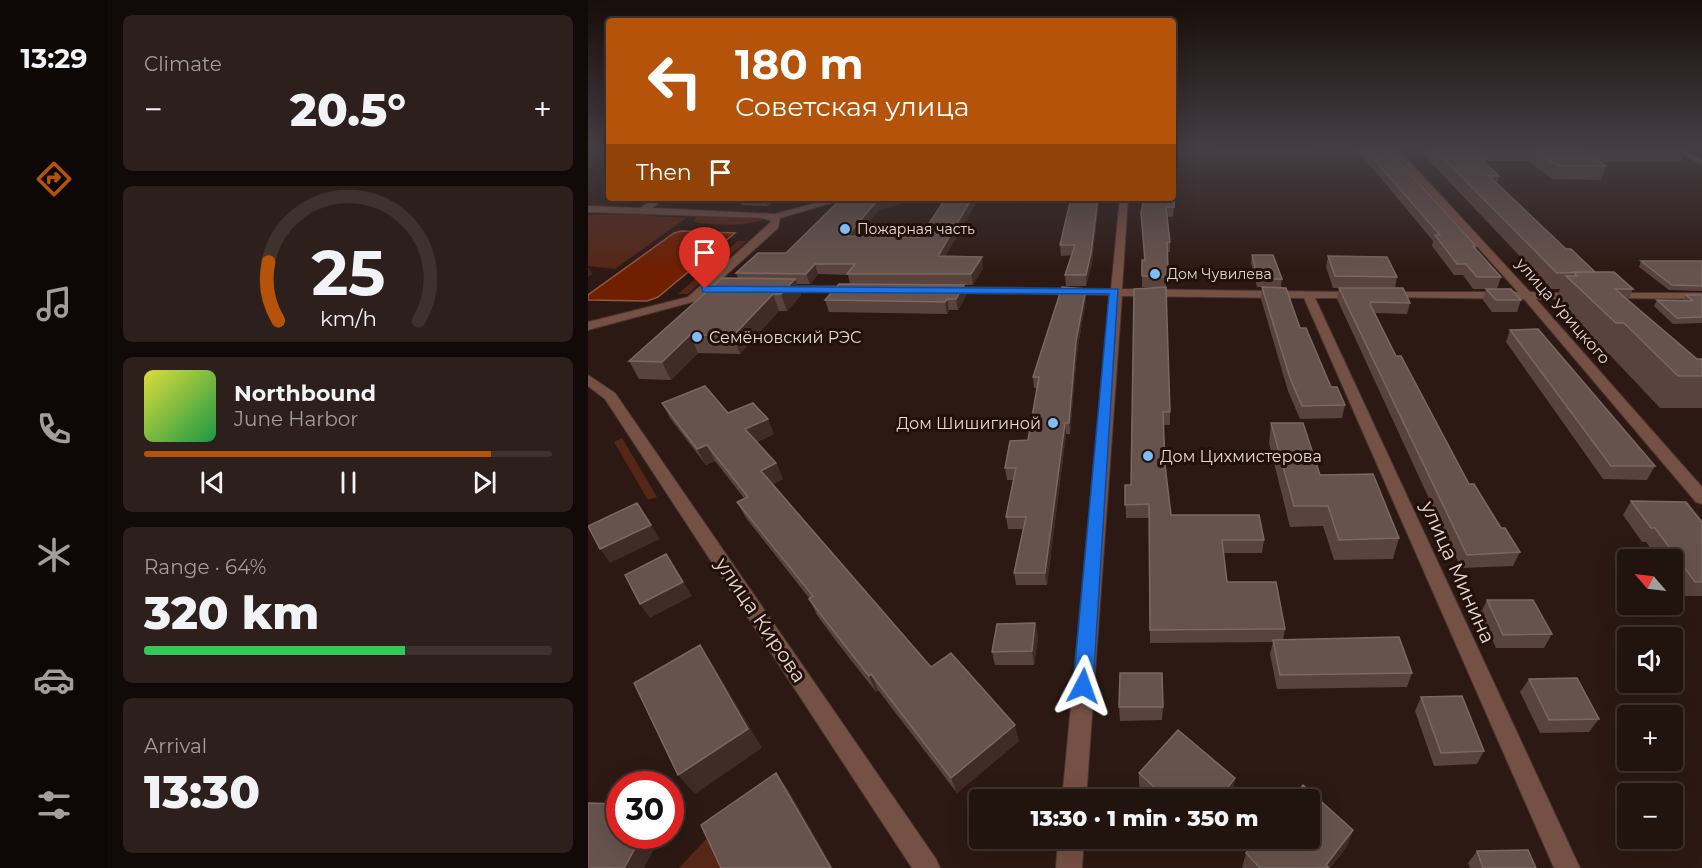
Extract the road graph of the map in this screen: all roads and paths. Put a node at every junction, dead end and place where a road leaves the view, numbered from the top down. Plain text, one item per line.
1 (1431, 190) edge
2 (657, 201) edge
3 (833, 201) edge
4 (1124, 201) edge
5 (588, 209) edge
6 (642, 211) junction
7 (775, 217) junction
8 (705, 289) junction
9 (741, 289) edge
10 (765, 289) edge
11 (861, 289) edge
12 (932, 290) edge
13 (1115, 291) junction
14 (1308, 294) junction
15 (1527, 296) junction
16 (1702, 296) edge
17 (588, 326) edge
18 (588, 379) edge
19 (1702, 498) edge
20 (1075, 789) edge
21 (1070, 849) edge
22 (927, 868) edge
23 (1069, 868) edge
24 (1567, 868) edge

1 - 15 street, улица Урицкого
2 - 6 street
3 - 7 street
4 - 13 street
5 - 6 street
6 - 7 street
7 - 8 street
8 - 9 street
8 - 17 street
10 - 11 street
12 - 13 street
13 - 14 street
13 - 20 street
14 - 15 street
14 - 24 street, улица Минина
15 - 16 street
15 - 19 street, улица Урицкого
18 - 22 street, улица Кирова
21 - 23 street

